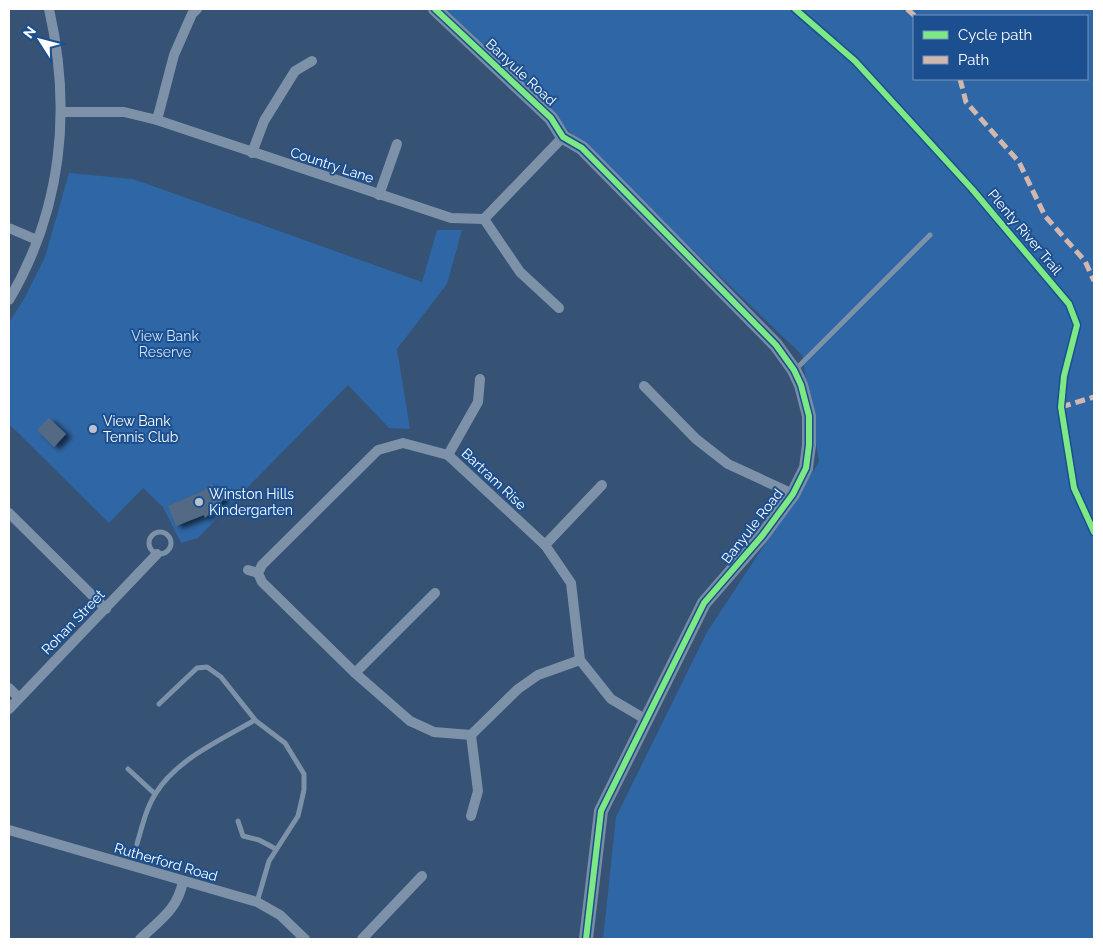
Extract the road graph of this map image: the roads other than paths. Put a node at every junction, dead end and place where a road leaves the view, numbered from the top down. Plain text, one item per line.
1 (49, 9) edge
2 (197, 9) edge
3 (435, 9) edge
4 (312, 61) dead end
5 (62, 112) junction
6 (157, 120) junction
7 (563, 137) junction
8 (397, 144) dead end
9 (252, 153) junction
10 (379, 194) junction
11 (484, 219) junction
12 (9, 228) edge
13 (930, 235) dead end
14 (38, 240) junction
15 (9, 300) edge
16 (559, 308) dead end
17 (794, 370) junction
18 (480, 379) dead end
19 (644, 386) dead end
20 (448, 455) junction
21 (602, 485) dead end
22 (793, 494) junction
23 (9, 514) edge
24 (545, 545) junction
25 (157, 554) junction
26 (248, 570) dead end
27 (258, 573) junction
28 (435, 593) dead end
29 (106, 609) junction
30 (580, 660) junction
31 (355, 672) junction
32 (9, 688) edge
33 (18, 698) junction
34 (159, 704) dead end
35 (9, 709) edge
36 (645, 719) junction
37 (255, 720) junction
38 (471, 735) junction
39 (128, 769) dead end
40 (155, 794) junction
41 (471, 816) dead end
42 (238, 822) dead end
43 (9, 830) edge
44 (137, 844) dead end
45 (276, 849) junction
46 (422, 876) dead end
47 (184, 881) junction
48 (257, 902) junction
49 (140, 939) edge
50 (305, 939) edge
51 (362, 939) edge
52 (586, 939) edge

1 - 5 street
2 - 6 street
3 - 7 street, Banyule Road
4 - 9 street
5 - 6 street, Country Lane
5 - 14 street
6 - 9 street, Country Lane
7 - 11 street
7 - 17 street, Banyule Road
8 - 10 street
9 - 10 street, Country Lane
10 - 11 street, Country Lane
11 - 16 street
12 - 14 street
13 - 17 lane
14 - 15 street
17 - 22 street, Banyule Road
18 - 20 street
19 - 22 street
20 - 24 street, Bartram Rise
20 - 27 street, Bartram Rise
21 - 24 street
22 - 36 street, Banyule Road
23 - 29 street
24 - 30 street, Bartram Rise
25 - 25 lane
25 - 29 street, Rohan Street
26 - 27 street
27 - 31 street
28 - 31 street
29 - 33 street, Rohan Street
30 - 36 street
30 - 38 street
31 - 38 street
32 - 33 street
33 - 35 street, Rohan Street
34 - 37 lane
36 - 52 street, Banyule Road
37 - 40 lane
37 - 45 lane
38 - 41 street
39 - 40 lane
40 - 44 lane
42 - 45 lane
43 - 47 street, Rutherford Road
45 - 48 lane
46 - 51 street
47 - 48 street, Rutherford Road
47 - 49 street
48 - 50 street, Rutherford Road

